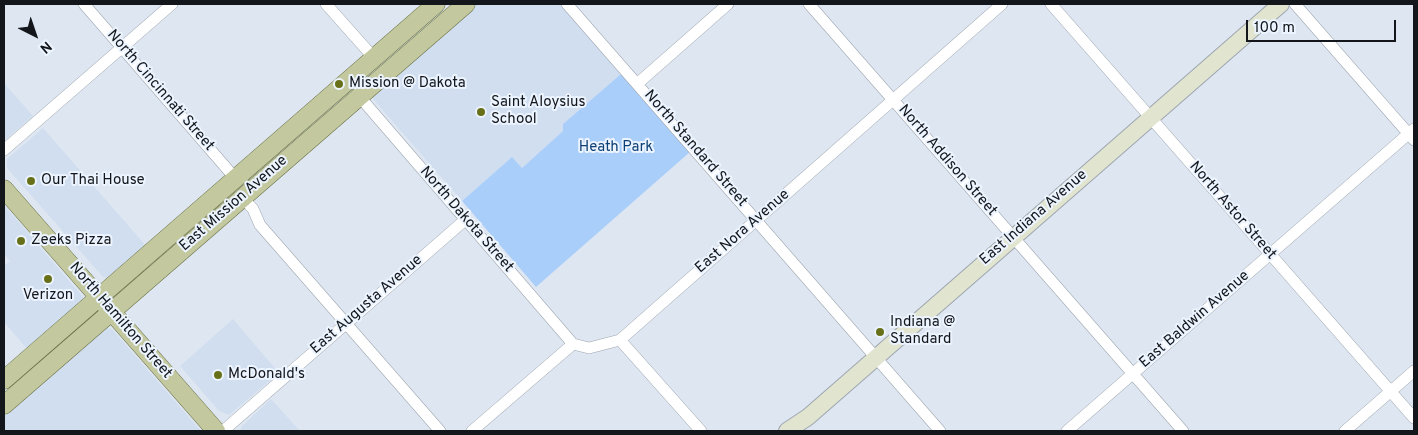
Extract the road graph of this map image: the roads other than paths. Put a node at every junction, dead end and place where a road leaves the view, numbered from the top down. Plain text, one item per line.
1 (84, 4) edge
2 (172, 4) edge
3 (326, 4) edge
4 (436, 4) edge
5 (466, 4) edge
6 (567, 4) edge
7 (728, 4) edge
8 (809, 4) edge
9 (1002, 4) edge
10 (1051, 4) edge
11 (1281, 4) edge
12 (1295, 4) edge
13 (122, 47) junction
14 (374, 58) junction
15 (358, 71) junction
16 (637, 84) junction
17 (365, 91) junction
18 (893, 100) junction
19 (1150, 117) junction
20 (1412, 134) edge
21 (4, 150) edge
22 (235, 178) junction
23 (4, 189) edge
24 (242, 197) junction
25 (465, 220) junction
26 (757, 220) junction
27 (1013, 237) junction
28 (191, 242) junction
29 (1270, 254) junction
30 (98, 297) junction
31 (111, 311) junction
32 (346, 323) junction
33 (620, 340) junction
34 (573, 344) junction
35 (875, 357) junction
36 (1414, 371) edge
37 (1133, 374) junction
38 (4, 380) edge
39 (1391, 391) junction
40 (4, 405) edge
41 (1414, 418) edge
42 (216, 431) edge
43 (223, 431) edge
44 (440, 431) edge
45 (472, 431) edge
46 (701, 431) edge
47 (787, 431) edge
48 (940, 431) edge
49 (1067, 431) edge
50 (1183, 431) edge
51 (1345, 431) edge

1 - 13 street, North Cincinnati Street
2 - 13 street
3 - 14 street
4 - 14 main road, East Mission Avenue
5 - 17 main road, East Mission Avenue
6 - 16 street, North Standard Street
7 - 16 street
8 - 18 street, North Addison Street
9 - 18 street, East Nora Avenue
10 - 19 street, North Astor Street
11 - 19 main road, East Indiana Avenue
12 - 20 street
13 - 21 street
13 - 22 street, North Cincinnati Street
14 - 15 main road, East Mission Avenue
15 - 17 street, North Dakota Street
15 - 22 main road, East Mission Avenue
16 - 26 street, North Standard Street
17 - 24 main road, East Mission Avenue
17 - 25 street, North Dakota Street
18 - 26 street, East Nora Avenue
18 - 27 street, North Addison Street
19 - 27 main road, East Indiana Avenue
19 - 29 street, North Astor Street
20 - 29 street, East Baldwin Avenue
22 - 28 main road
22 - 30 main road, East Mission Avenue
23 - 30 main road, North Hamilton Street
24 - 28 main road, East Mission Avenue
24 - 32 street
25 - 32 street, East Augusta Avenue
25 - 34 street, North Dakota Street
26 - 33 street, East Nora Avenue
26 - 35 street, North Standard Street
27 - 35 main road, East Indiana Avenue
27 - 37 street, North Addison Street
28 - 31 main road, East Mission Avenue
29 - 37 street, East Baldwin Avenue
29 - 39 street, North Astor Street
30 - 31 main road, North Hamilton Street
30 - 38 main road, East Mission Avenue
31 - 40 main road, East Mission Avenue
31 - 42 main road, North Hamilton Street
32 - 43 street, East Augusta Avenue
32 - 44 street
33 - 34 street, East Nora Avenue
33 - 46 street
34 - 45 street
35 - 47 main road, East Indiana Avenue
35 - 48 street, North Standard Street
36 - 39 street
37 - 49 street, East Baldwin Avenue
37 - 50 street, North Addison Street
39 - 41 street, North Astor Street
39 - 51 street

